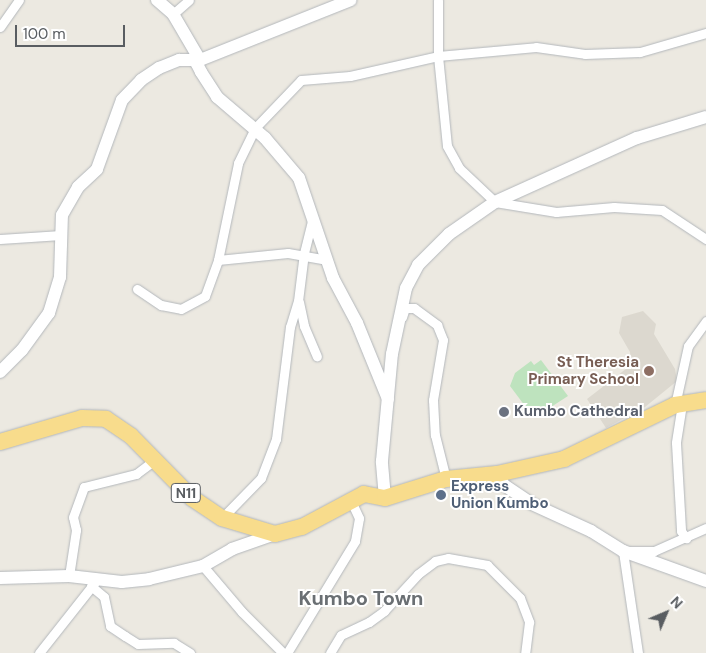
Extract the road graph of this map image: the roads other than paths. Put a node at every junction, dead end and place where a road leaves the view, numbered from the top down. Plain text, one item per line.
1 (19, 0) edge
2 (158, 0) edge
3 (189, 0) edge
4 (351, 0) edge
5 (438, 0) edge
6 (173, 14) junction
7 (0, 27) edge
8 (706, 33) edge
9 (438, 56) junction
10 (200, 60) junction
11 (706, 117) edge
12 (255, 128) junction
13 (495, 202) junction
14 (314, 215) junction
15 (61, 235) junction
16 (0, 239) edge
17 (706, 239) edge
18 (304, 253) junction
19 (218, 260) junction
20 (327, 260) junction
21 (137, 290) dead end
22 (298, 302) junction
23 (706, 321) edge
24 (398, 326) junction
25 (317, 356) dead end
26 (0, 372) edge
27 (388, 399) junction
28 (706, 400) edge
29 (678, 404) junction
30 (0, 442) edge
31 (153, 461) junction
32 (497, 474) junction
33 (446, 480) junction
34 (385, 498) junction
35 (351, 501) junction
36 (222, 518) junction
37 (706, 528) edge
38 (275, 534) junction
39 (686, 538) junction
40 (623, 551) junction
41 (203, 566) junction
42 (69, 576) junction
43 (0, 578) edge
44 (706, 581) edge
45 (94, 583) junction
46 (39, 653) edge
47 (190, 653) edge
48 (283, 653) edge
49 (287, 653) edge
50 (330, 653) edge
51 (524, 653) edge
52 (638, 653) edge

1 - 7 street
2 - 6 street
3 - 6 street
4 - 10 street
5 - 9 street
6 - 10 street
8 - 9 street
9 - 12 street
9 - 13 street
10 - 12 street
10 - 15 street
11 - 13 street
12 - 14 street
12 - 19 street
13 - 17 street
13 - 24 street
14 - 18 street
14 - 20 street
15 - 16 street
15 - 26 street
18 - 19 street
18 - 20 street
18 - 22 street
19 - 21 street
20 - 27 street
22 - 25 street
22 - 36 street
23 - 29 street
24 - 27 street
24 - 33 street
27 - 34 street
28 - 29 highway, N11
29 - 32 highway, N11
29 - 39 street
30 - 31 highway, N11
31 - 36 highway, N11
31 - 42 street
32 - 33 highway, N11
32 - 40 street
33 - 34 highway, N11
34 - 35 highway, N11
35 - 38 highway, N11
35 - 49 street
36 - 38 highway, N11
37 - 39 street
38 - 41 street
39 - 40 street
40 - 44 street
40 - 52 street
41 - 45 street
41 - 48 street
42 - 43 street
42 - 45 street
45 - 46 street
45 - 47 street
50 - 51 street

